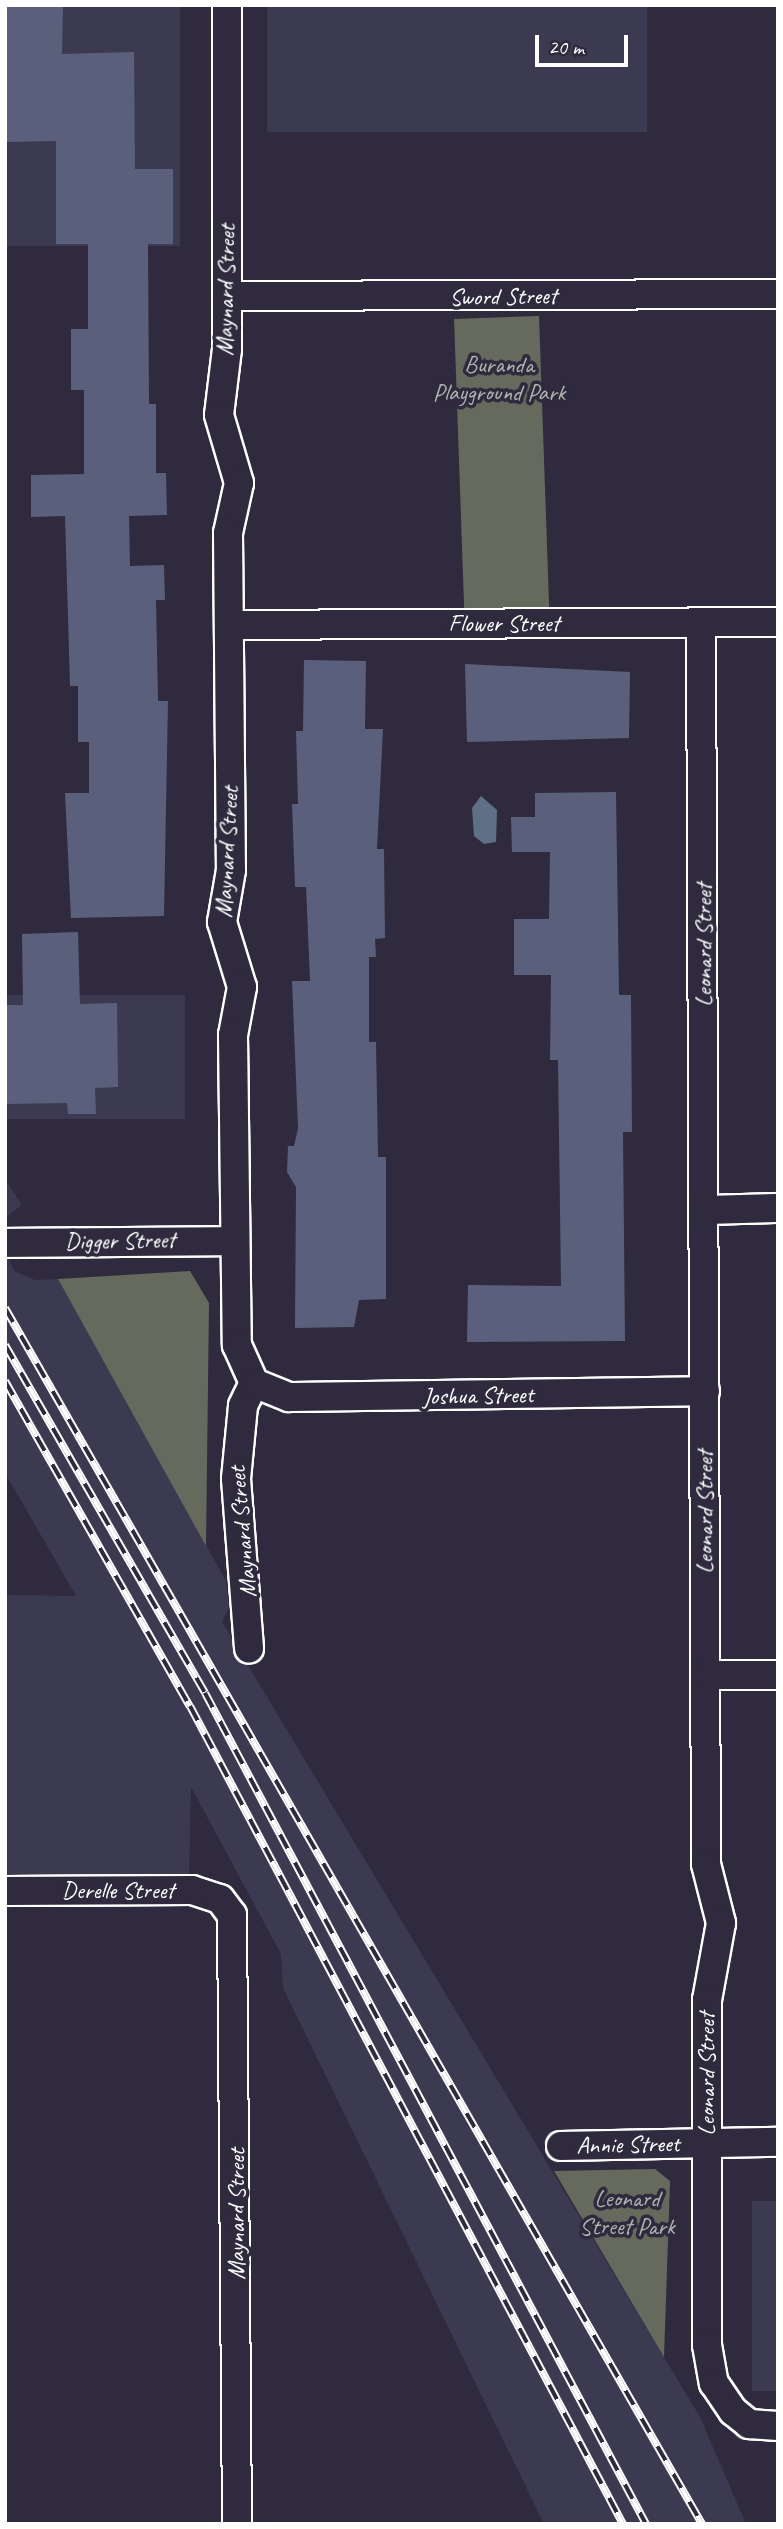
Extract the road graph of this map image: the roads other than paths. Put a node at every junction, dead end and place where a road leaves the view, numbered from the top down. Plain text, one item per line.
1 (227, 5) edge
2 (778, 294) edge
3 (228, 296) junction
4 (701, 622) junction
5 (778, 622) edge
6 (230, 625) junction
7 (778, 1208) edge
8 (705, 1210) junction
9 (234, 1241) junction
10 (5, 1243) edge
11 (254, 1383) junction
12 (705, 1391) junction
13 (249, 1649) dead end
14 (707, 1675) junction
15 (778, 1675) edge
16 (5, 1891) edge
17 (226, 1906) joint
18 (778, 2142) edge
19 (708, 2143) junction
20 (561, 2146) dead end
21 (778, 2426) edge
22 (237, 2524) edge

1 - 3 street, Maynard Street
2 - 3 street, Sword Street
3 - 6 street, Maynard Street
4 - 5 street, Flower Street
4 - 6 street, Flower Street
4 - 8 street, Leonard Street
6 - 9 street, Maynard Street
7 - 8 street
8 - 12 street, Leonard Street
9 - 10 street, Digger Street
9 - 11 street, Maynard Street
11 - 12 street, Joshua Street
11 - 13 street, Maynard Street
12 - 14 street, Leonard Street
14 - 15 street
14 - 19 street, Leonard Street
16 - 17 street, Derelle Street
17 - 22 street, Maynard Street
18 - 19 street, Annie Street
19 - 20 street, Annie Street
19 - 21 street, Leonard Street

